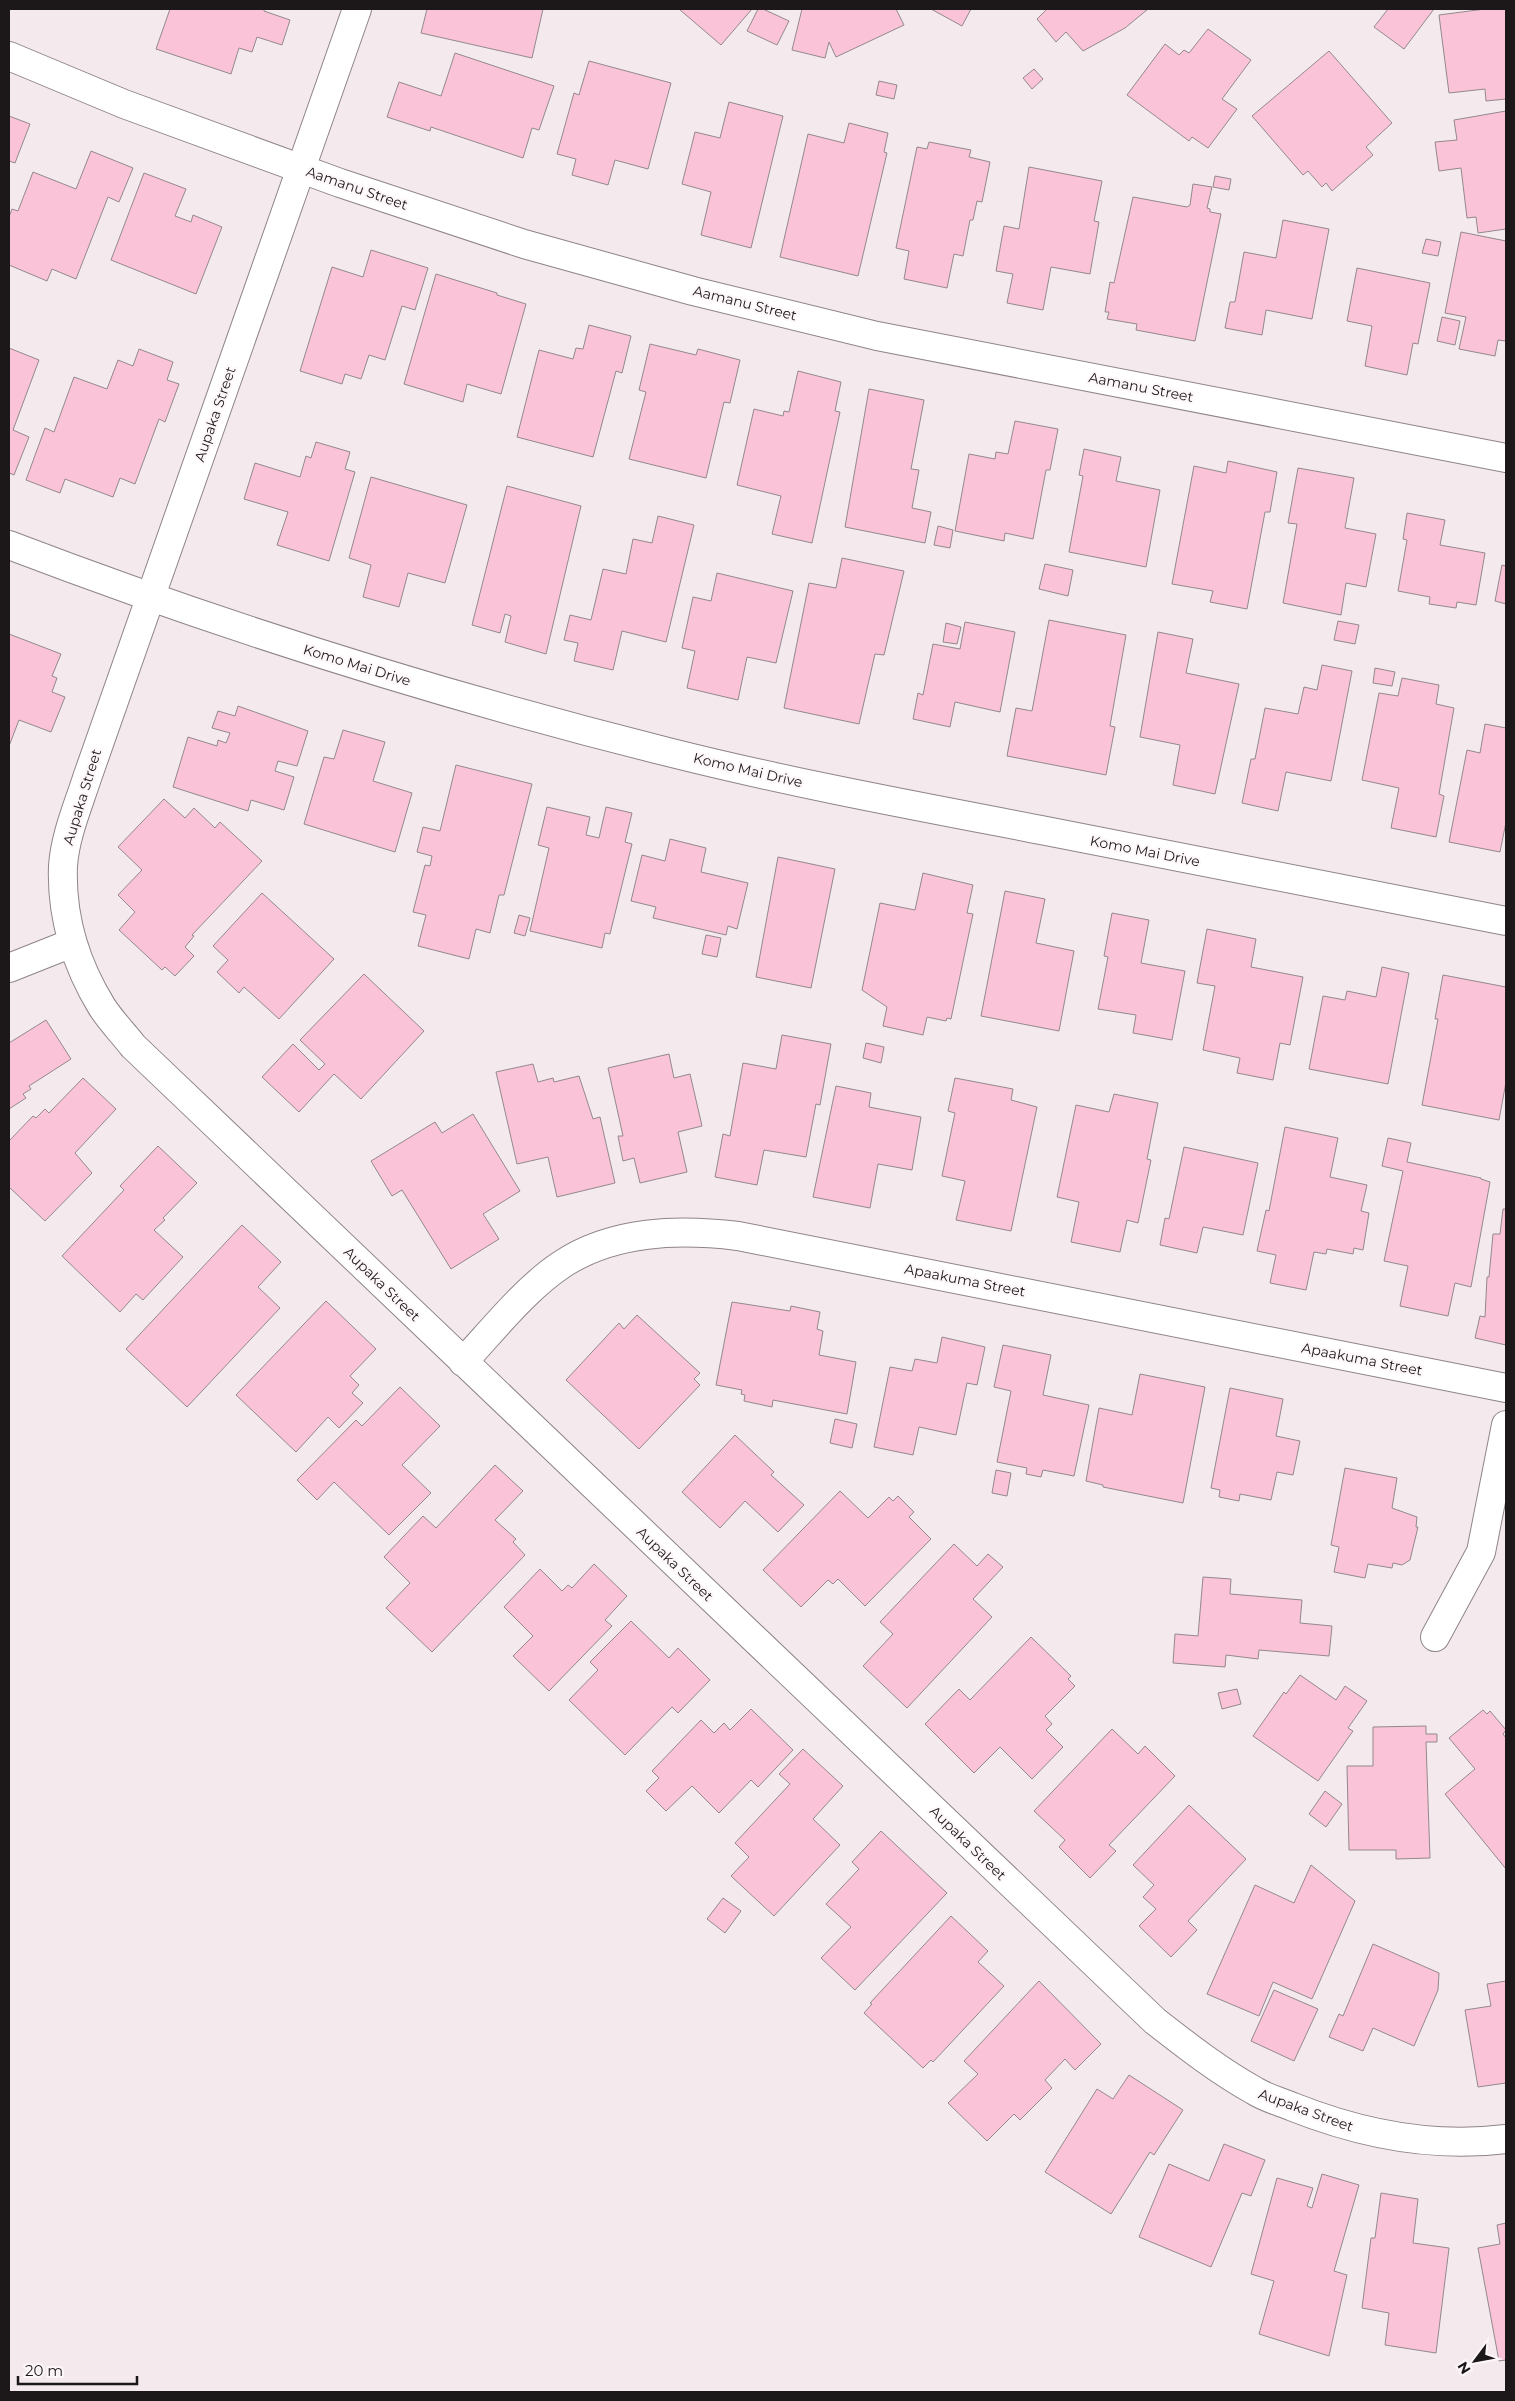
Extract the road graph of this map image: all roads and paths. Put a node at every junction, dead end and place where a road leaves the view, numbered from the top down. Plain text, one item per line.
1 (357, 9) edge
2 (9, 56) edge
3 (301, 168) junction
4 (1506, 458) edge
5 (9, 545) edge
6 (150, 598) junction
7 (1506, 921) edge
8 (72, 943) junction
9 (9, 968) edge
10 (463, 1362) junction
11 (1506, 1388) edge
12 (1506, 1425) edge
13 (1435, 1637) dead end
14 (1506, 2139) edge

1 - 3 street, Aupaka Street
2 - 3 street, Aamanu Street
3 - 4 street, Aamanu Street
3 - 6 street, Aupaka Street
5 - 6 street, Komo Mai Drive
6 - 7 street, Komo Mai Drive
6 - 8 street, Aupaka Street
8 - 9 street
8 - 10 street, Aupaka Street
10 - 11 street, Apaakuma Street
10 - 14 street, Aupaka Street
12 - 13 street

